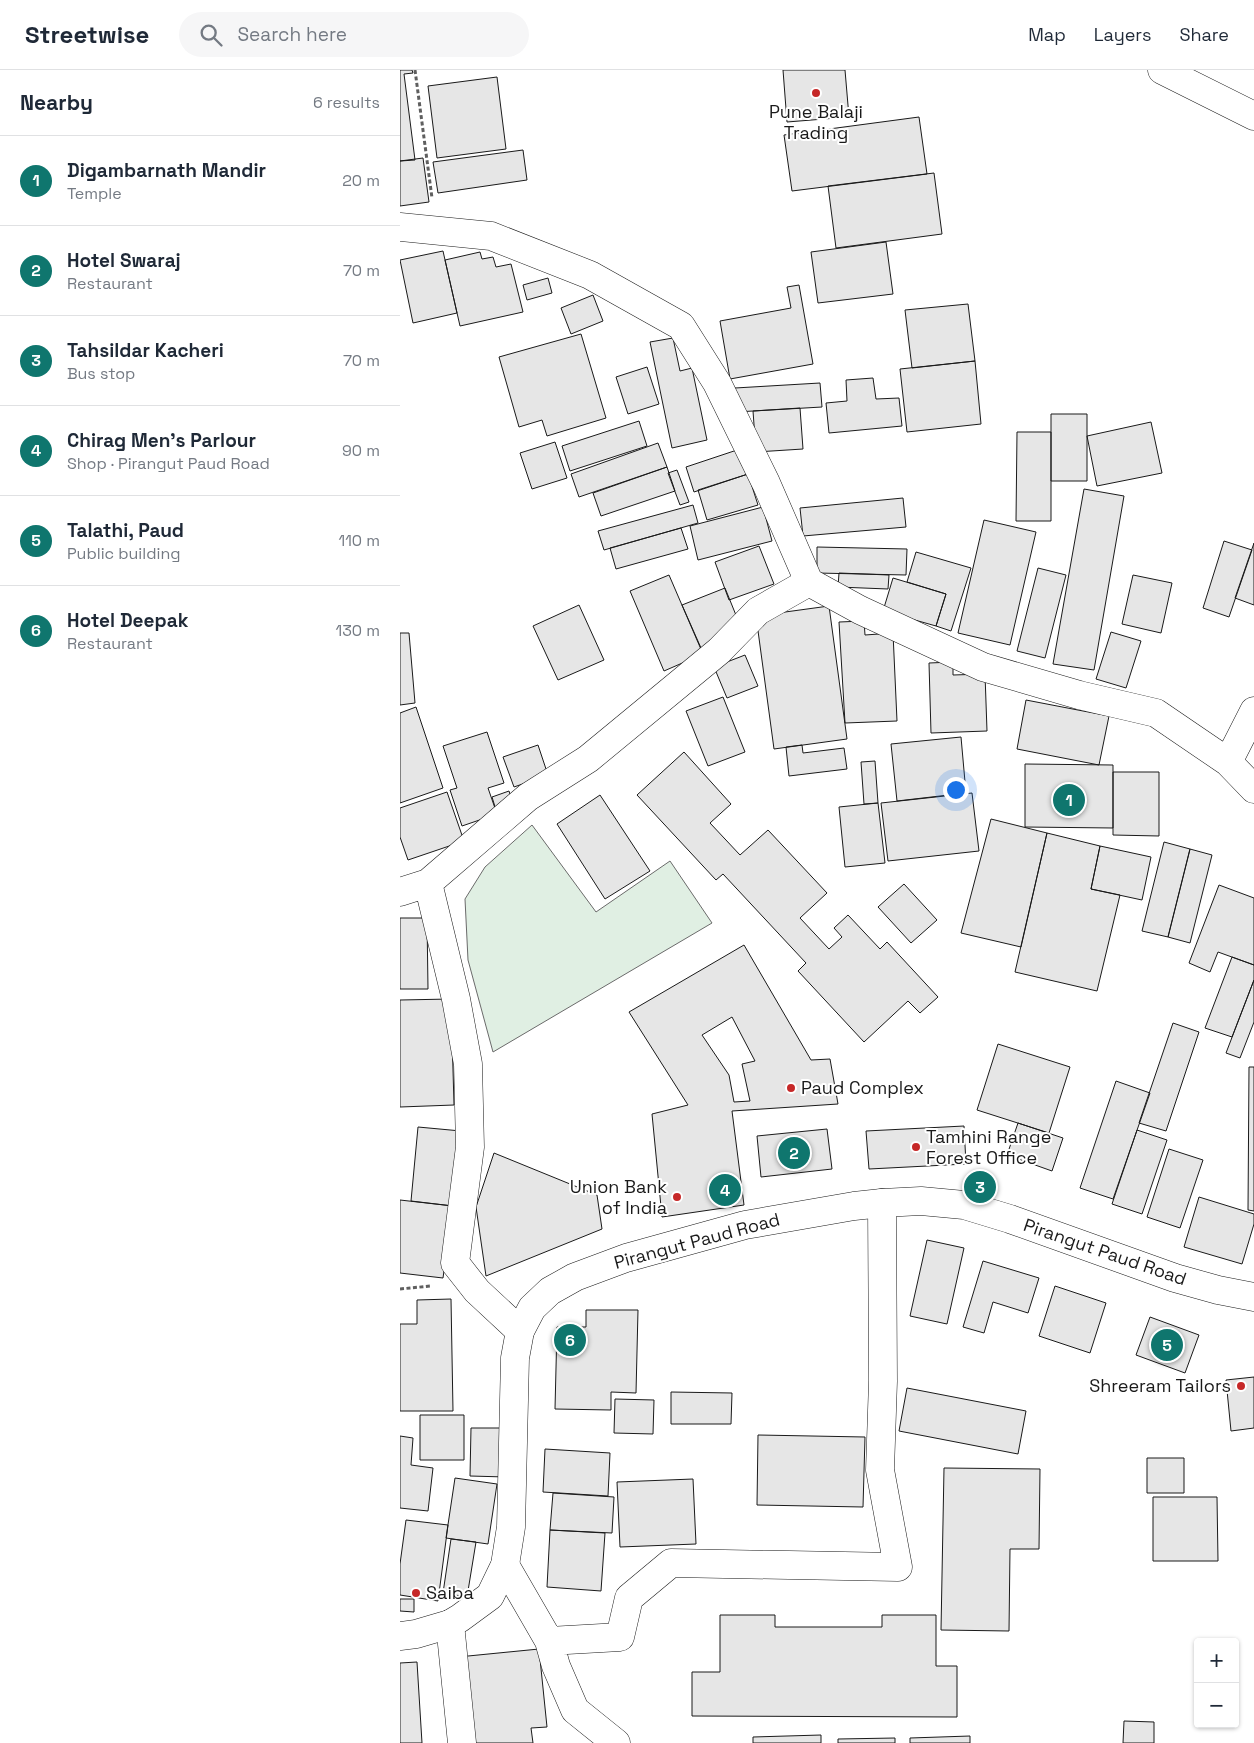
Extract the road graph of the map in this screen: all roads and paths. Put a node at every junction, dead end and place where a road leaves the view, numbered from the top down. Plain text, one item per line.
1 (415, 70) edge
2 (1162, 70) edge
3 (1254, 116) edge
4 (400, 227) edge
5 (436, 230) junction
6 (809, 582) junction
7 (1254, 711) edge
8 (1228, 762) junction
9 (1254, 789) edge
10 (428, 883) junction
11 (400, 892) edge
12 (882, 1203) junction
13 (1254, 1297) edge
14 (520, 1331) junction
15 (505, 1566) junction
16 (450, 1624) junction
17 (400, 1636) edge
18 (549, 1642) junction
19 (462, 1743) edge
20 (616, 1743) edge

1 - 5 path
2 - 3 street
4 - 5 street
5 - 6 street
6 - 8 street
6 - 10 street
7 - 8 street
8 - 9 street
10 - 11 street
10 - 14 street
12 - 13 street, Pirangut Paud Road
12 - 14 street, Pirangut Paud Road
12 - 18 street
14 - 15 street, Pirangut Paud Road
15 - 16 street, Pirangut Paud Road
15 - 18 street
16 - 17 street, Pirangut Paud Road
16 - 19 street
18 - 20 street

